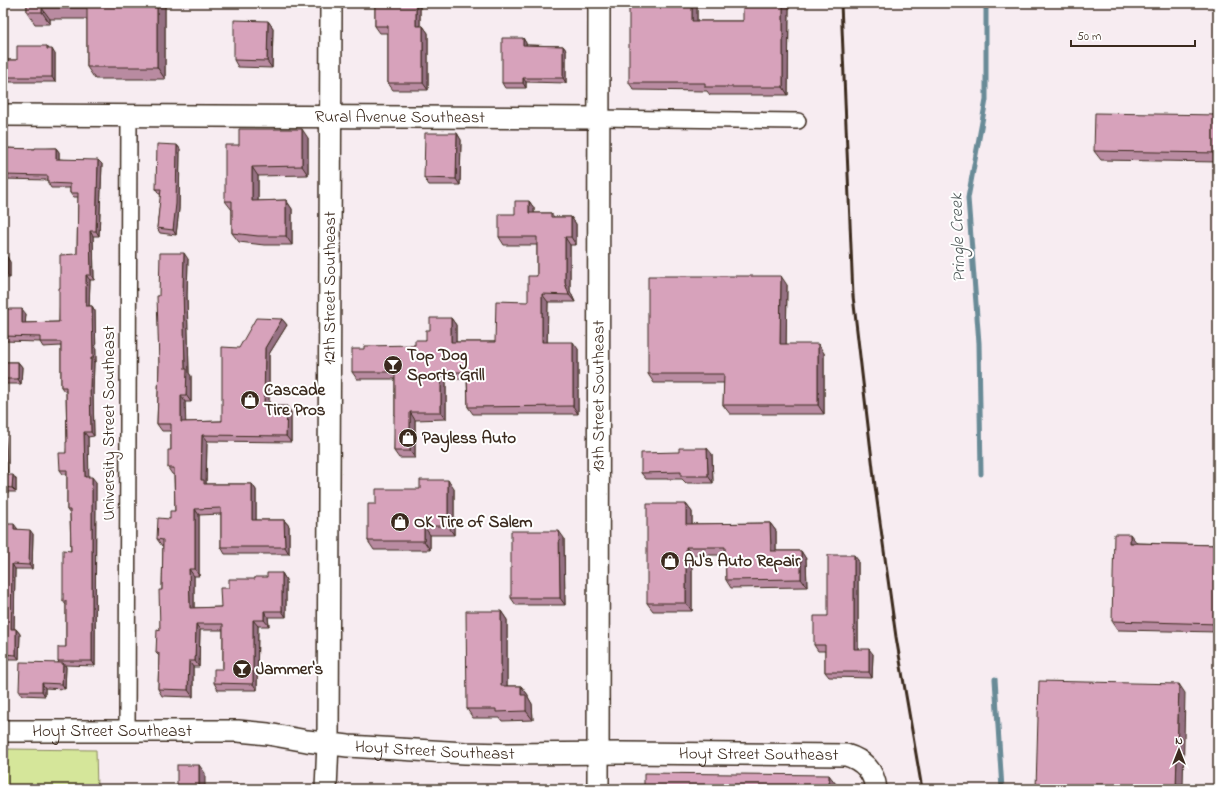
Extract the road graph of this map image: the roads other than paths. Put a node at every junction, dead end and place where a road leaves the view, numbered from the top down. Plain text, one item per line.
1 (330, 3) edge
2 (599, 3) edge
3 (3, 115) edge
4 (129, 116) junction
5 (331, 117) junction
6 (598, 118) junction
7 (798, 121) dead end
8 (3, 731) edge
9 (127, 732) junction
10 (328, 743) junction
11 (598, 754) junction
12 (326, 789) edge
13 (598, 789) edge
14 (876, 789) edge

1 - 5 main road, 12th Street Southeast
2 - 6 main road, 13th Street Southeast
3 - 4 main road, Rural Avenue Southeast
4 - 5 main road, Rural Avenue Southeast
4 - 9 street, University Street Southeast
5 - 6 main road, Rural Avenue Southeast
5 - 10 main road, 12th Street Southeast
6 - 7 street, Rural Avenue Southeast
6 - 11 main road, 13th Street Southeast
8 - 9 main road, Hoyt Street Southeast
9 - 10 main road, Hoyt Street Southeast
10 - 11 main road, Hoyt Street Southeast
10 - 12 main road, 12th Street Southeast
11 - 13 main road, 13th Street Southeast
11 - 14 main road, Hoyt Street Southeast

